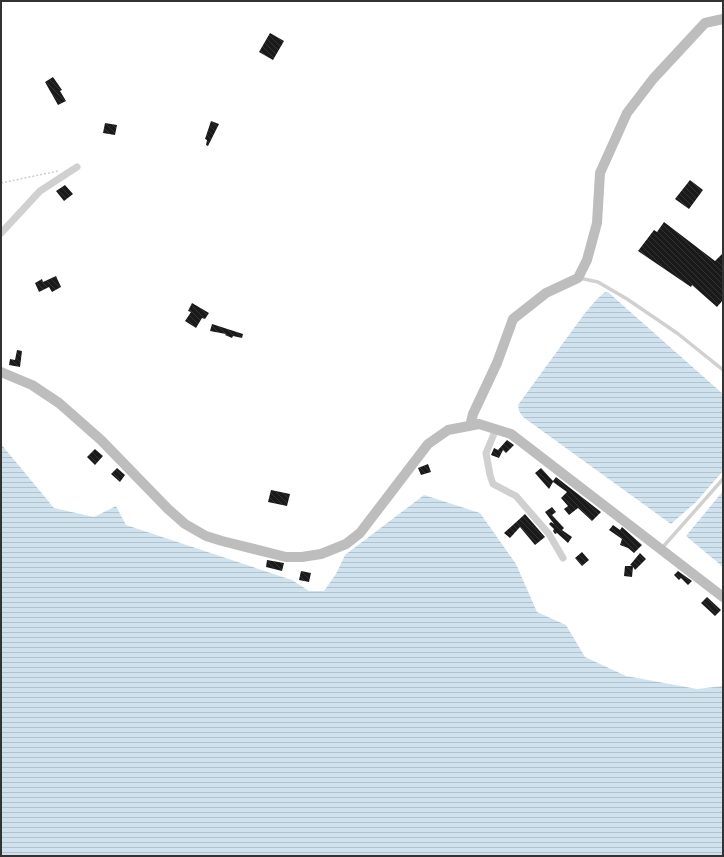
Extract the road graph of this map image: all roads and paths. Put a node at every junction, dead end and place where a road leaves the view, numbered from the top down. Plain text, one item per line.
1 (723, 19) edge
2 (77, 167) joint
3 (1, 183) edge
4 (1, 233) edge
5 (578, 278) junction
6 (723, 370) edge
7 (1, 372) edge
8 (470, 426) junction
9 (496, 429) junction
10 (723, 479) edge
11 (662, 549) junction
12 (563, 558) dead end
13 (723, 597) edge

1 - 5 main road
2 - 3 path
2 - 4 street
5 - 6 lane
5 - 8 main road
7 - 8 main road
8 - 9 main road
9 - 11 main road
9 - 12 street
10 - 11 lane
11 - 13 main road

